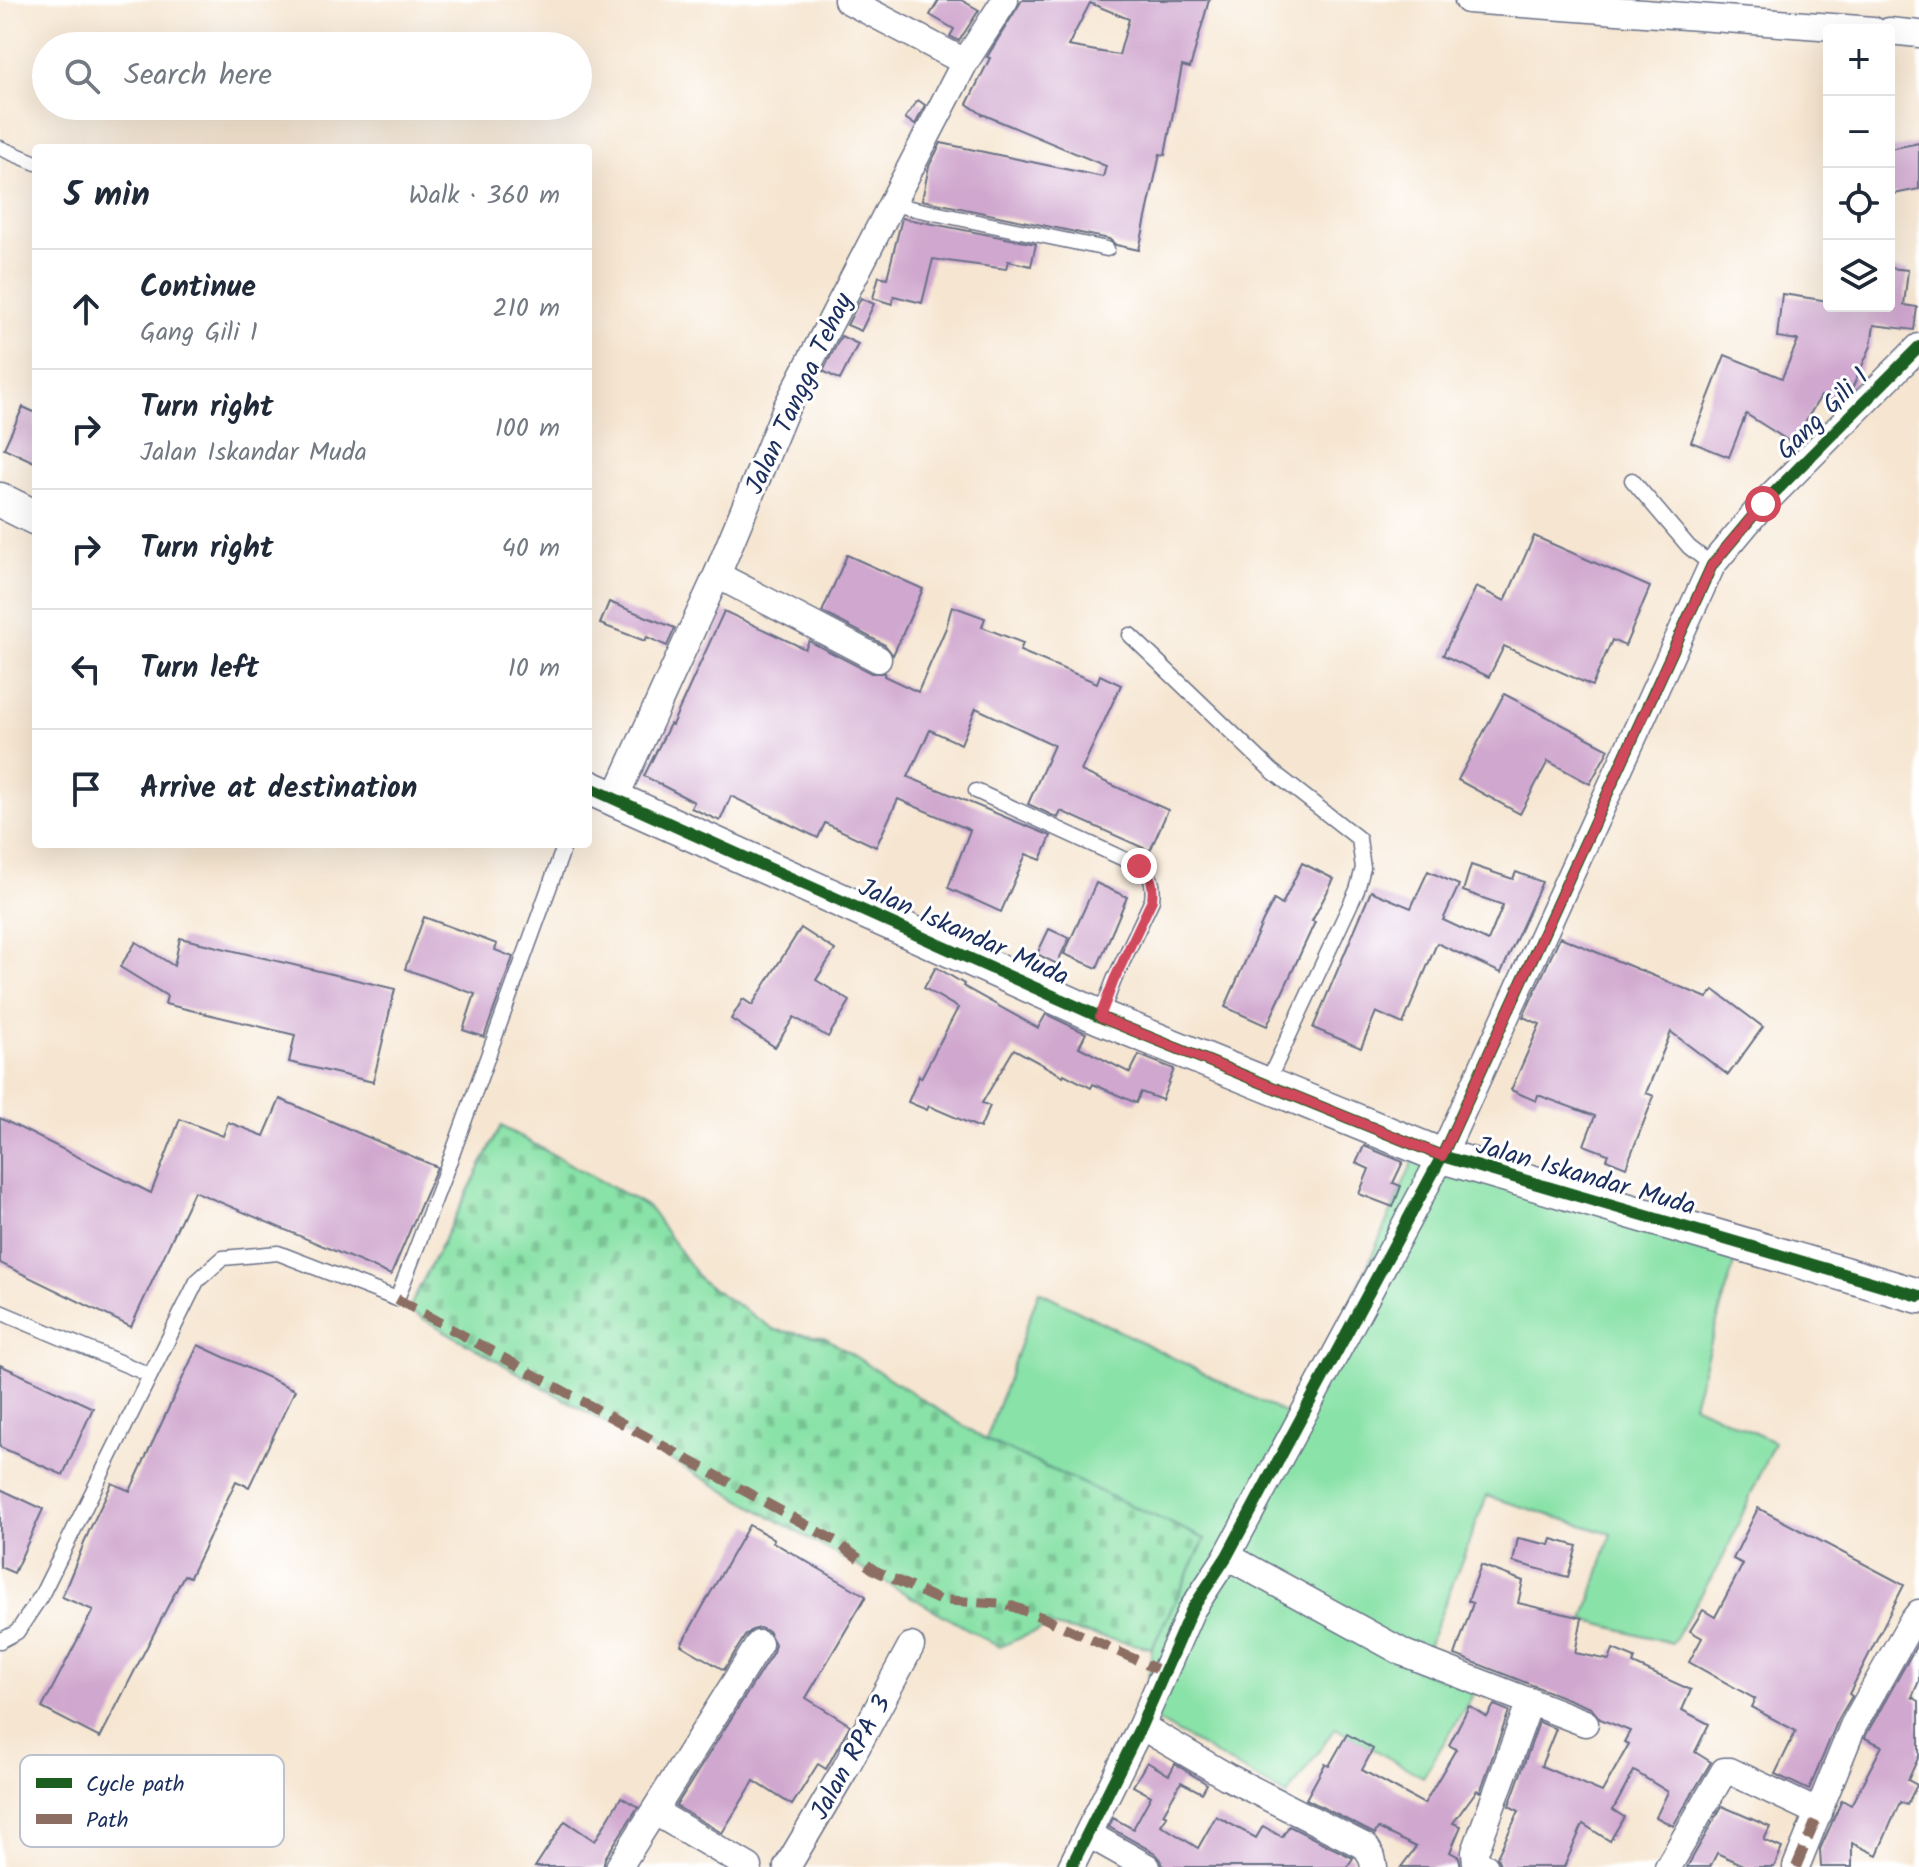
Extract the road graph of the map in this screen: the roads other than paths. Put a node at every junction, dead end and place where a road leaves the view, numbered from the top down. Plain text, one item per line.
1 (847, 0) edge
2 (1005, 0) edge
3 (1468, 0) edge
4 (1823, 26) edge
5 (1895, 32) edge
6 (1919, 34) edge
7 (965, 62) junction
8 (0, 148) edge
9 (32, 161) edge
10 (891, 204) junction
11 (1107, 249) dead end
12 (1919, 347) edge
13 (1632, 480) dead end
14 (0, 500) edge
15 (32, 516) edge
16 (1712, 565) junction
17 (717, 575) junction
18 (1130, 635) dead end
19 (878, 659) dead end
20 (976, 791) dead end
21 (602, 792) edge
22 (564, 848) edge
23 (1100, 1017) junction
24 (1266, 1085) junction
25 (1442, 1156) junction
26 (1916, 1288) edge
27 (0, 1312) edge
28 (150, 1375) junction
29 (1227, 1556) junction
30 (1919, 1613) edge
31 (0, 1641) edge
32 (759, 1644) dead end
33 (911, 1646) dead end
34 (1530, 1701) junction
35 (1585, 1723) dead end
36 (1141, 1726) junction
37 (655, 1812) junction
38 (1819, 1813) junction
39 (1090, 1835) junction
40 (619, 1867) edge
41 (749, 1867) edge
42 (787, 1867) edge
43 (1071, 1867) edge
44 (1147, 1867) edge
45 (1374, 1867) edge
46 (1485, 1867) edge
47 (1668, 1867) edge
48 (1796, 1867) edge

1 - 7 street
2 - 7 street, Jalan Tangga Tehay
3 - 4 street
5 - 6 street
7 - 10 street, Jalan Tangga Tehay
8 - 9 lane
10 - 11 lane
10 - 17 street, Jalan Tangga Tehay
12 - 16 street, Gang Gili 1
13 - 16 lane
14 - 15 street
16 - 25 street, Gang Gili 1
17 - 19 street
17 - 21 street, Jalan Tangga Tehay
18 - 24 lane
20 - 23 lane
21 - 23 street, Jalan Iskandar Muda
22 - 28 lane
23 - 24 street, Jalan Iskandar Muda
24 - 25 street, Jalan Iskandar Muda
25 - 26 street, Jalan Iskandar Muda
25 - 29 street, Gang Gili 1
27 - 28 lane
28 - 31 lane
29 - 34 street
29 - 36 street, Gang Gili 1
30 - 38 street
32 - 37 street
33 - 42 street, Jalan RPA 3
34 - 35 street
34 - 46 street
36 - 39 street, Gang Gili 1
36 - 45 street
37 - 40 street
37 - 41 street
38 - 47 street
38 - 48 street
39 - 43 street, Gang Gili 1
39 - 44 street

